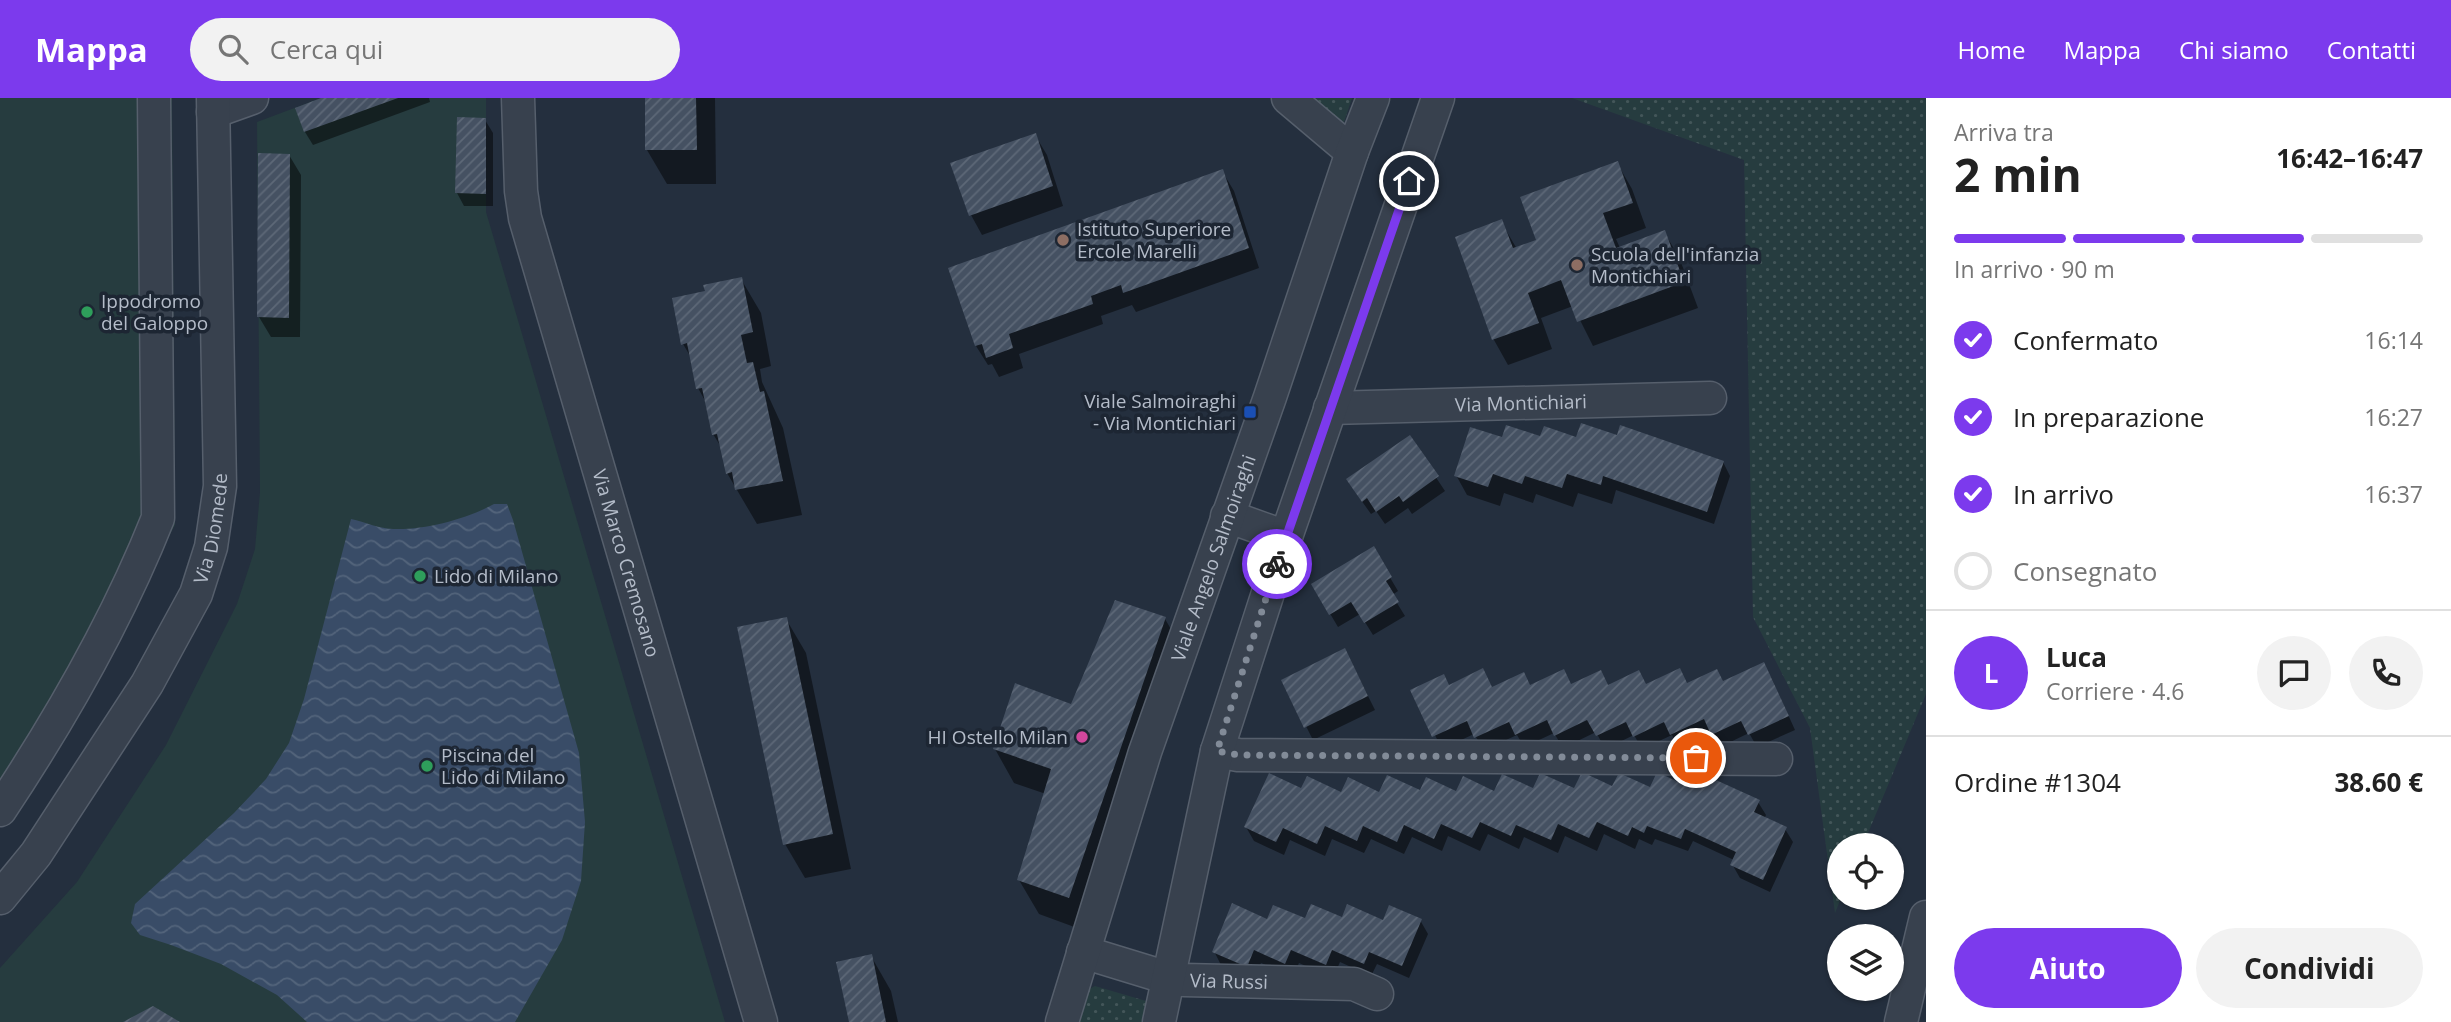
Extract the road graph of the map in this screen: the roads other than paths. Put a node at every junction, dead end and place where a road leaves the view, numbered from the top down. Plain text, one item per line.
1 (154, 98) edge
2 (252, 98) edge
3 (518, 98) edge
4 (1288, 98) edge
5 (1373, 98) edge
6 (1438, 98) edge
7 (213, 105) edge
8 (1352, 152) junction
9 (1710, 398) dead end
10 (1330, 408) junction
11 (1227, 516) junction
12 (1286, 537) junction
13 (1217, 751) junction
14 (1776, 759) dead end
15 (0, 810) edge
16 (0, 898) edge
17 (1926, 917) edge
18 (1083, 951) junction
19 (1168, 978) junction
20 (1377, 994) dead end
21 (761, 1022) edge
22 (1062, 1022) edge
23 (1159, 1022) edge
24 (1901, 1022) edge

1 - 15 street
2 - 7 street
3 - 21 street, Via Marco Cremosano
4 - 8 street
5 - 8 street, Viale Angelo Salmoiraghi
6 - 10 street
7 - 16 street, Via Diomede
8 - 11 street, Viale Angelo Salmoiraghi
9 - 10 street, Via Montichiari
10 - 12 street
11 - 12 street
11 - 18 street, Viale Angelo Salmoiraghi
12 - 13 street
13 - 14 street
13 - 19 street
17 - 24 street
18 - 19 street, Via Russi
18 - 22 street, Viale Angelo Salmoiraghi
19 - 20 street, Via Russi
19 - 23 street

